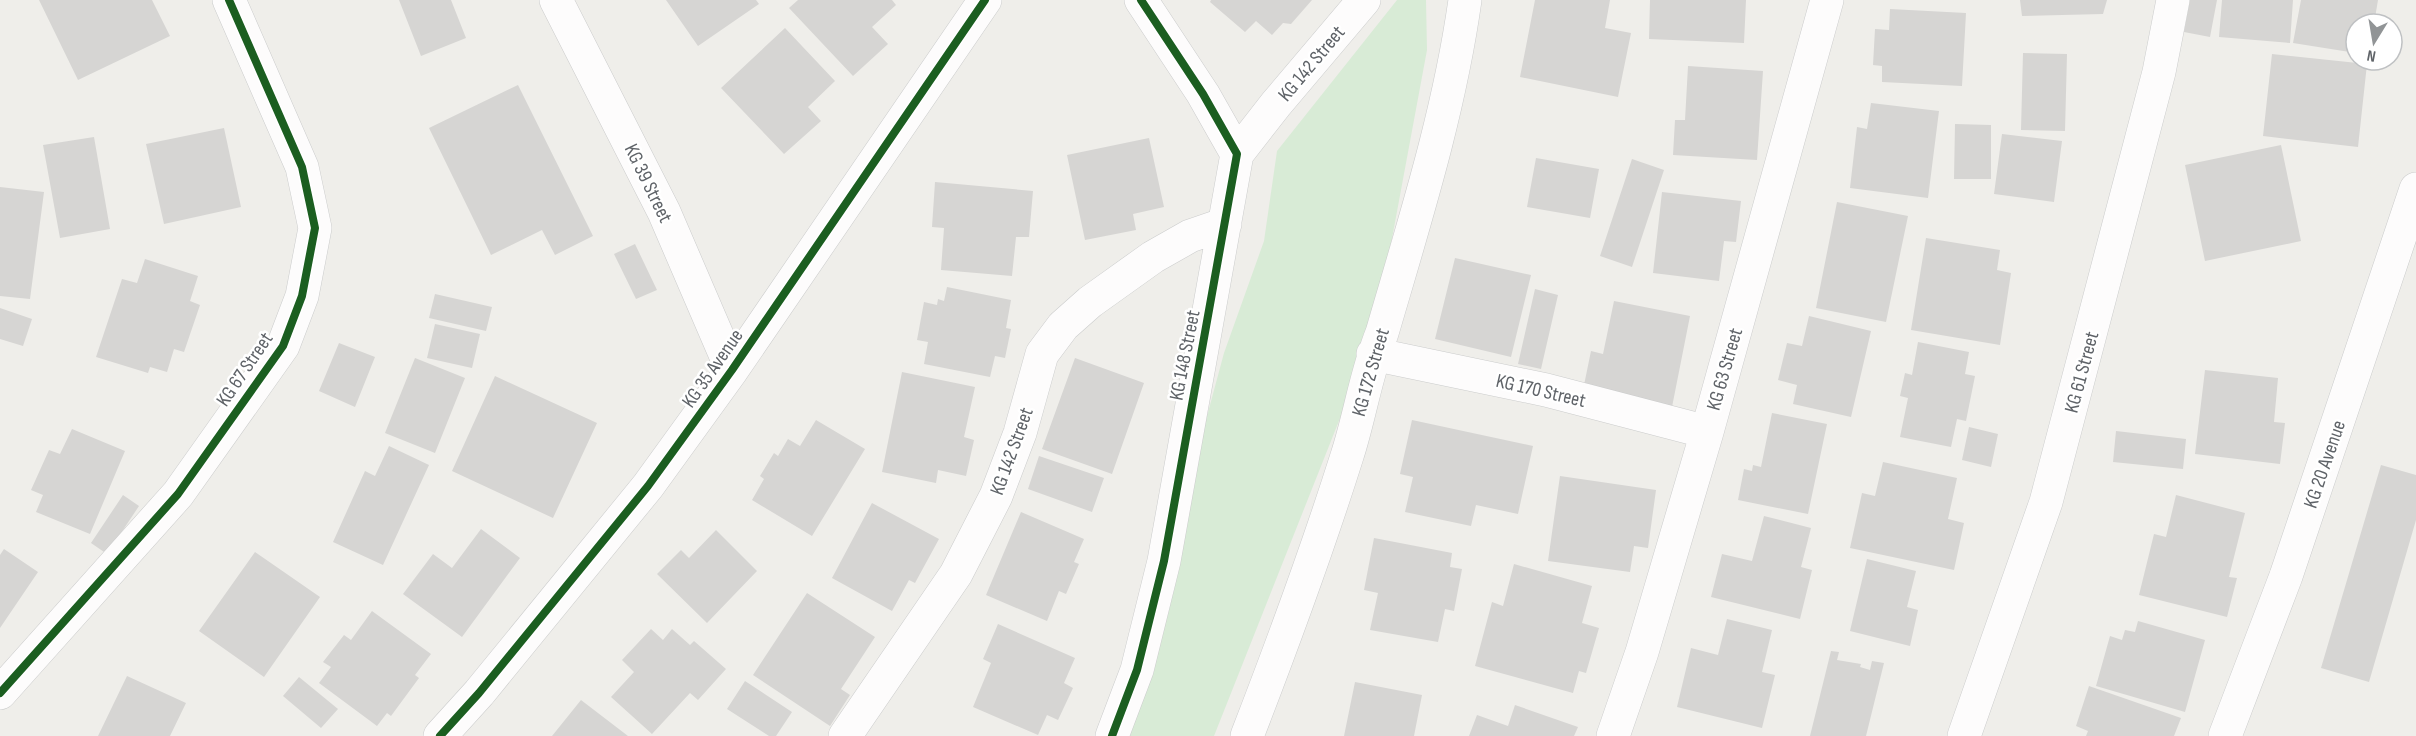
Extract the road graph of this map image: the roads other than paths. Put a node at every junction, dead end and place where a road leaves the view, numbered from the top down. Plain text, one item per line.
1 (229, 0) edge
2 (556, 0) edge
3 (985, 0) edge
4 (1141, 0) edge
5 (1364, 0) edge
6 (1465, 0) edge
7 (1827, 0) edge
8 (2173, 0) edge
9 (1237, 154) junction
10 (2416, 189) edge
11 (1225, 224) junction
12 (1373, 354) junction
13 (732, 370) junction
14 (1707, 432) junction
15 (0, 693) edge
16 (440, 736) edge
17 (845, 736) edge
18 (1112, 736) edge
19 (1247, 736) edge
20 (1613, 736) edge
21 (1964, 736) edge
22 (2225, 736) edge

1 - 15 street, KG 67 Street
2 - 13 street, KG 39 Street
3 - 13 street, KG 35 Avenue
4 - 9 street
5 - 9 street, KG 142 Street
6 - 12 street, KG 172 Street
7 - 14 street, KG 63 Street
8 - 21 street, KG 61 Street
9 - 11 street, KG 148 Street
10 - 22 street, KG 20 Avenue
11 - 17 street, KG 142 Street
11 - 18 street, KG 148 Street
12 - 14 street, KG 170 Street
12 - 19 street, KG 172 Street
13 - 16 street, KG 35 Avenue
14 - 20 street, KG 63 Street

